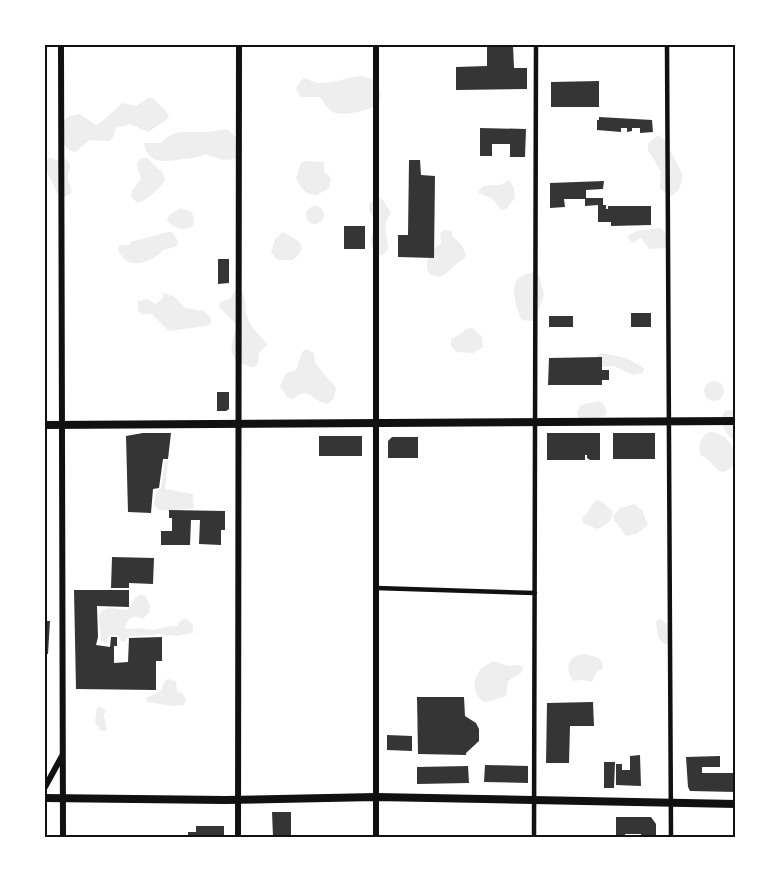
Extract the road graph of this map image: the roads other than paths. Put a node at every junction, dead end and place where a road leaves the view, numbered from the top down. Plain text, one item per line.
1 (61, 45) edge
2 (238, 45) edge
3 (376, 45) edge
4 (536, 45) edge
5 (667, 45) edge
6 (668, 421) junction
7 (736, 421) edge
8 (239, 422) junction
9 (377, 422) junction
10 (535, 422) junction
11 (45, 425) edge
12 (62, 425) junction
13 (376, 588) junction
14 (535, 593) junction
15 (62, 756) junction
16 (45, 787) edge
17 (376, 796) junction
18 (45, 798) edge
19 (62, 798) junction
20 (534, 798) junction
21 (238, 800) junction
22 (671, 802) junction
23 (736, 804) edge
24 (63, 837) edge
25 (238, 837) edge
26 (375, 837) edge
27 (534, 837) edge
28 (671, 837) edge

1 - 12 street
2 - 8 street
3 - 9 street
4 - 10 street
5 - 6 street
6 - 7 main road
6 - 10 main road
6 - 22 street
8 - 9 main road
8 - 12 main road
8 - 21 street
9 - 10 main road
9 - 13 street
10 - 14 street
11 - 12 main road
12 - 15 street
13 - 14 street
13 - 17 street
14 - 20 street
15 - 16 street
15 - 19 street
17 - 20 main road
17 - 21 main road
17 - 26 street
18 - 19 main road
19 - 21 main road
19 - 24 street
20 - 22 main road
20 - 27 street
21 - 25 street
22 - 23 main road
22 - 28 street

